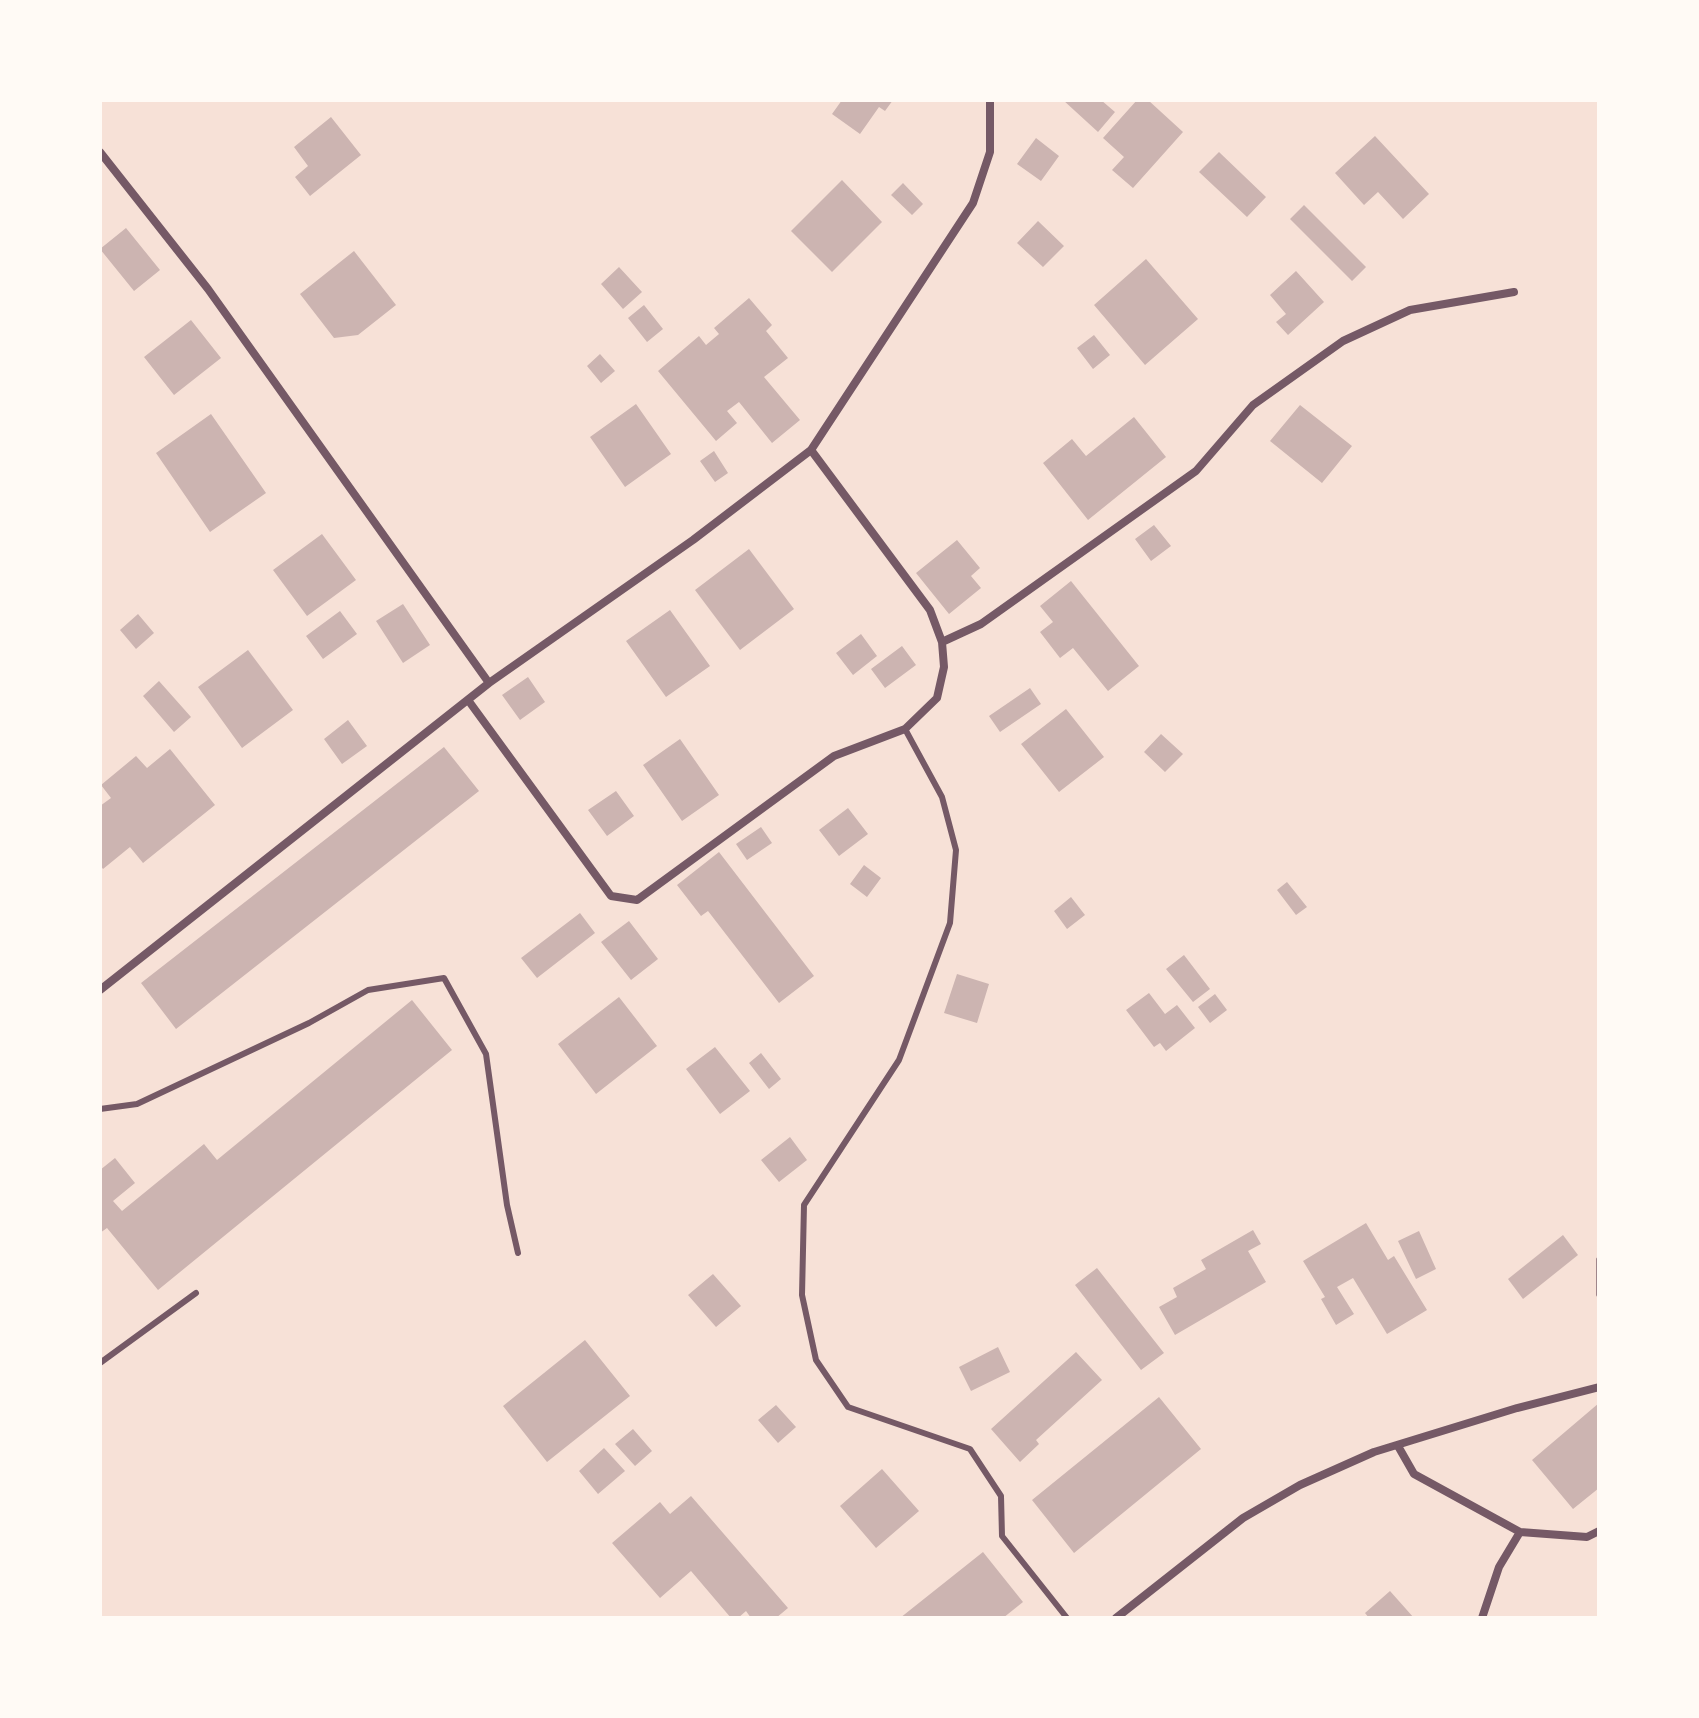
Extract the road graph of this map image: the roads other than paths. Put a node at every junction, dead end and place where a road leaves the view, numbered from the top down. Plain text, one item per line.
1 (990, 100) edge
2 (100, 152) edge
3 (1514, 292) dead end
4 (811, 450) junction
5 (942, 642) junction
6 (489, 683) junction
7 (468, 700) junction
8 (905, 729) junction
9 (100, 990) edge
10 (100, 1109) edge
11 (518, 1253) dead end
12 (196, 1293) dead end
13 (100, 1363) edge
14 (1599, 1387) edge
15 (1398, 1446) junction
16 (1599, 1531) edge
17 (1520, 1532) junction
18 (1067, 1618) edge
19 (1116, 1618) edge
20 (1482, 1618) edge

1 - 4 street
2 - 6 street
3 - 5 street
4 - 5 street
4 - 6 street
5 - 8 street
6 - 7 street
7 - 8 street
7 - 9 street
8 - 18 lane
10 - 11 lane
12 - 13 lane
14 - 15 street
15 - 17 street
15 - 19 street
16 - 17 street
17 - 20 street

